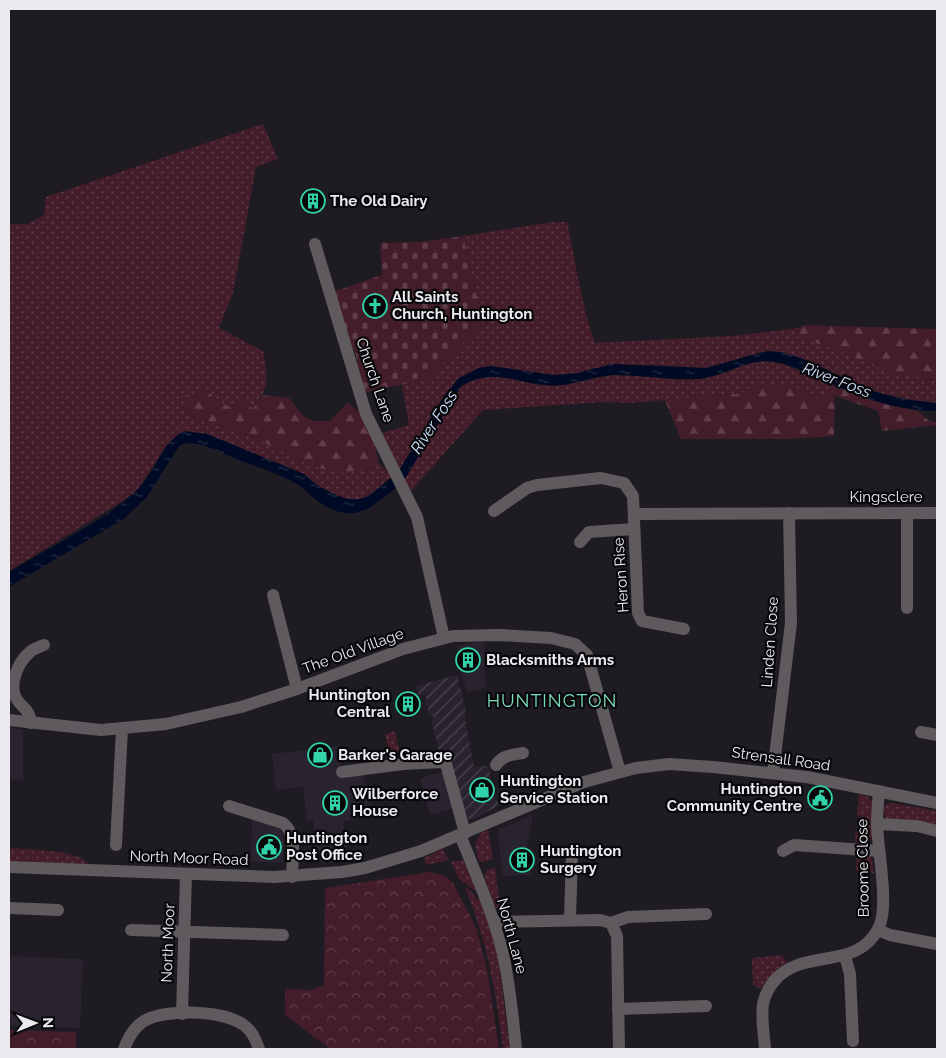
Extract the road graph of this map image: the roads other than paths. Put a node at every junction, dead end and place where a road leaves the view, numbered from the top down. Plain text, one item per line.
1 (315, 244) dead end
2 (494, 511) dead end
3 (789, 512) junction
4 (907, 513) junction
5 (937, 513) edge
6 (634, 514) junction
7 (634, 529) junction
8 (580, 542) dead end
9 (273, 595) dead end
10 (908, 610) dead end
11 (684, 629) dead end
12 (444, 638) junction
13 (44, 645) dead end
14 (297, 689) junction
15 (9, 720) edge
16 (31, 723) junction
17 (122, 730) junction
18 (919, 731) dead end
19 (937, 735) edge
20 (523, 753) dead end
21 (496, 765) dead end
22 (342, 772) dead end
23 (620, 772) junction
24 (773, 773) junction
25 (879, 791) junction
26 (937, 800) edge
27 (229, 806) dead end
28 (877, 824) junction
29 (937, 831) edge
30 (463, 834) junction
31 (116, 845) dead end
32 (783, 851) dead end
33 (879, 851) junction
34 (572, 852) dead end
35 (9, 867) edge
36 (186, 874) junction
37 (292, 877) junction
38 (9, 908) edge
39 (58, 910) dead end
40 (706, 914) dead end
41 (570, 920) junction
42 (494, 922) junction
43 (611, 923) junction
44 (131, 930) dead end
45 (878, 930) junction
46 (184, 932) junction
47 (283, 935) dead end
48 (937, 944) edge
49 (844, 956) junction
50 (706, 1006) dead end
51 (618, 1009) junction
52 (182, 1014) junction
53 (853, 1041) dead end
54 (124, 1049) edge
55 (259, 1049) edge
56 (516, 1049) edge
57 (619, 1049) edge
58 (765, 1049) edge

1 - 12 street, Church Lane
2 - 6 street, Heron Rise
3 - 4 street, Kingsclere
3 - 6 street
3 - 24 street, Linden Close
4 - 5 street, Kingsclere
4 - 10 street
6 - 7 street, Heron Rise
7 - 8 street
7 - 11 street, Heron Rise
9 - 14 street
12 - 14 street, The Old Village
12 - 23 street, The Old Village
13 - 16 street
14 - 17 street, The Old Village
15 - 16 street, The Old Village
16 - 17 street, The Old Village
17 - 31 street
18 - 19 street
20 - 21 street
22 - 30 street, North Lane
23 - 24 street, Strensall Road
23 - 30 street, North Moor Road
24 - 25 street, Strensall Road
25 - 26 street, Strensall Road
25 - 28 street, Broome Close
27 - 37 street
28 - 29 street
28 - 33 street, Broome Close
30 - 37 street, North Moor Road
30 - 42 street, North Lane
32 - 33 street
33 - 45 street, Broome Close
34 - 41 street
35 - 36 street, North Moor Road
36 - 37 street, North Moor Road
36 - 46 street, North Moor
38 - 39 street
40 - 43 street
41 - 42 street
41 - 43 street
42 - 56 street, North Lane
43 - 51 street
44 - 46 street
45 - 48 street
45 - 49 street, Broome Close
46 - 47 street
46 - 52 street, North Moor
49 - 53 street
49 - 58 street, Broome Close
50 - 51 street
51 - 57 street
52 - 54 street
52 - 55 street

